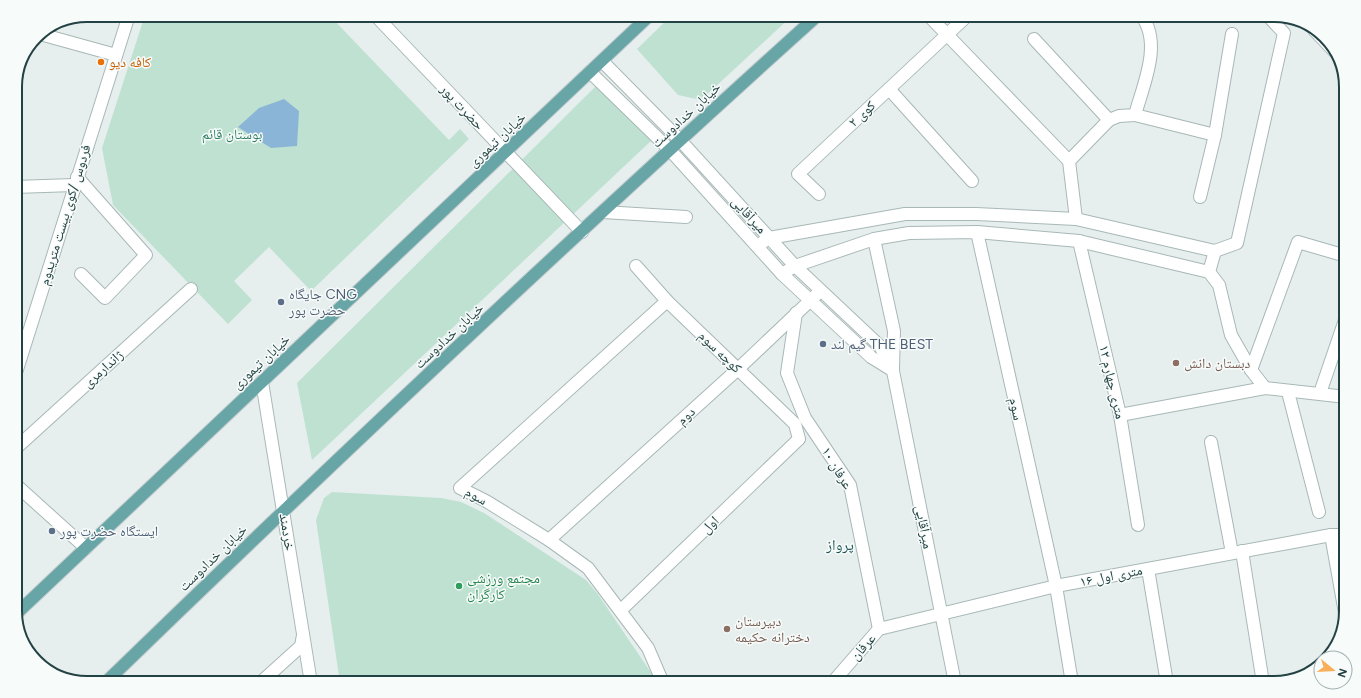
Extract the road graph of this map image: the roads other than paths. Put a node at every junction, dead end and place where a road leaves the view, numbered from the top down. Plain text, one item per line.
1 (127, 22) edge
2 (382, 22) edge
3 (643, 22) edge
4 (810, 22) edge
5 (934, 22) edge
6 (960, 22) edge
7 (1145, 22) edge
8 (1274, 22) edge
9 (1232, 34) dead end
10 (946, 35) junction
11 (47, 36) edge
12 (1034, 39) dead end
13 (116, 55) junction
14 (602, 61) junction
15 (590, 72) junction
16 (889, 89) junction
17 (1135, 115) junction
18 (1109, 120) junction
19 (1215, 135) junction
20 (680, 140) junction
21 (670, 150) junction
22 (505, 152) junction
23 (1069, 161) junction
24 (76, 181) junction
25 (972, 181) dead end
26 (22, 186) edge
27 (818, 194) dead end
28 (1200, 197) dead end
29 (603, 212) junction
30 (686, 217) dead end
31 (1076, 219) junction
32 (582, 232) junction
33 (977, 232) junction
34 (769, 238) junction
35 (874, 239) junction
36 (1079, 241) junction
37 (757, 246) junction
38 (1215, 251) junction
39 (1339, 254) edge
40 (636, 266) dead end
41 (795, 266) junction
42 (1210, 272) junction
43 (81, 274) dead end
44 (782, 274) junction
45 (191, 289) dead end
46 (821, 290) junction
47 (810, 300) junction
48 (667, 301) junction
49 (796, 313) junction
50 (1339, 338) edge
51 (22, 354) edge
52 (738, 369) junction
53 (1251, 370) junction
54 (892, 371) junction
55 (262, 382) junction
56 (1265, 388) junction
57 (1288, 392) junction
58 (1320, 394) junction
59 (1339, 396) edge
60 (1120, 415) junction
61 (798, 439) joint
62 (1211, 442) dead end
63 (22, 443) edge
64 (22, 490) edge
65 (283, 510) junction
66 (1319, 512) dead end
67 (1138, 525) dead end
68 (1331, 535) junction
69 (1339, 535) edge
70 (548, 540) junction
71 (86, 548) junction
72 (1237, 552) junction
73 (1148, 569) junction
74 (1339, 580) edge
75 (1056, 586) junction
76 (22, 608) edge
77 (621, 610) junction
78 (941, 614) junction
79 (879, 629) junction
80 (303, 634) junction
81 (112, 676) edge
82 (268, 676) edge
83 (310, 676) edge
84 (660, 676) edge
85 (843, 676) edge
86 (954, 676) edge
87 (1071, 676) edge
88 (1166, 676) edge
89 (1262, 676) edge

1 - 13 street, فردوس /کوی بیست متریدوم
2 - 22 street, حضرت پور
3 - 14 main road, خیابان تیموری
4 - 20 main road, خیابان خدادوست
5 - 10 street
6 - 10 street, کوی ۲
7 - 17 street
8 - 38 street
9 - 19 street
10 - 16 street, کوی ۲
10 - 23 street
11 - 13 street
12 - 18 street
13 - 24 street, فردوس /کوی بیست متریدوم
14 - 15 main road, خیابان تیموری
14 - 20 street, میرآقایی
15 - 21 street, میرآقایی
15 - 22 main road, خیابان تیموری
16 - 25 street
16 - 27 street, کوی ۲
17 - 18 street
17 - 19 street
18 - 23 street
19 - 28 street
20 - 21 main road, خیابان خدادوست
20 - 34 street, میرآقایی
21 - 29 main road, خیابان خدادوست
21 - 37 street, میرآقایی
22 - 32 street, حضرت پور
22 - 55 main road, خیابان تیموری
23 - 31 street
24 - 26 street
24 - 43 street
24 - 51 street, فردوس /کوی بیست متریدوم
29 - 30 street
29 - 32 main road, خیابان خدادوست
31 - 34 street
31 - 38 street
32 - 65 main road, خیابان خدادوست
33 - 35 street
33 - 36 street
33 - 75 street, سوم
34 - 37 street
34 - 41 street, میرآقایی
35 - 41 street
35 - 54 street
36 - 42 street
36 - 60 street, ۱۲ متری چهارم
37 - 44 street, میرآقایی
38 - 42 street
39 - 53 street
40 - 48 street, کوچه سوم
41 - 44 street
41 - 46 street, میرآقایی
42 - 53 street
44 - 47 street, میرآقایی
45 - 63 street, ژاندارمری
46 - 47 street, دوم
46 - 54 street, میرآقایی
47 - 49 street, دوم
47 - 54 street, میرآقایی
48 - 52 street, کوچه سوم
48 - 70 street, سوم
49 - 52 street, دوم
49 - 79 street, عرفان ۱۰
50 - 58 street
52 - 61 street, کوچه سوم
52 - 70 street, دوم
53 - 56 street
54 - 78 street, میرآقایی
55 - 65 street, خردمند
55 - 71 main road, خیابان تیموری
56 - 57 street
56 - 60 street
57 - 58 street
57 - 66 street
58 - 59 street
60 - 67 street, ۱۲ متری چهارم
61 - 77 street, اول
62 - 72 street
64 - 71 street
65 - 80 street, خردمند
65 - 81 main road, خیابان خدادوست
68 - 69 street, ۱۶ متری اول
68 - 72 street, ۱۶ متری اول
68 - 74 street
70 - 77 street, سوم
71 - 76 main road, خیابان تیموری
72 - 73 street, ۱۶ متری اول
72 - 89 street
73 - 75 street, ۱۶ متری اول
73 - 88 street
75 - 78 street, ۱۶ متری اول
75 - 87 street, سوم
77 - 84 street, سوم
78 - 79 street, ۱۶ متری اول
78 - 86 street, میرآقایی
79 - 85 street, عرفان
80 - 82 street
80 - 83 street, خردمند

